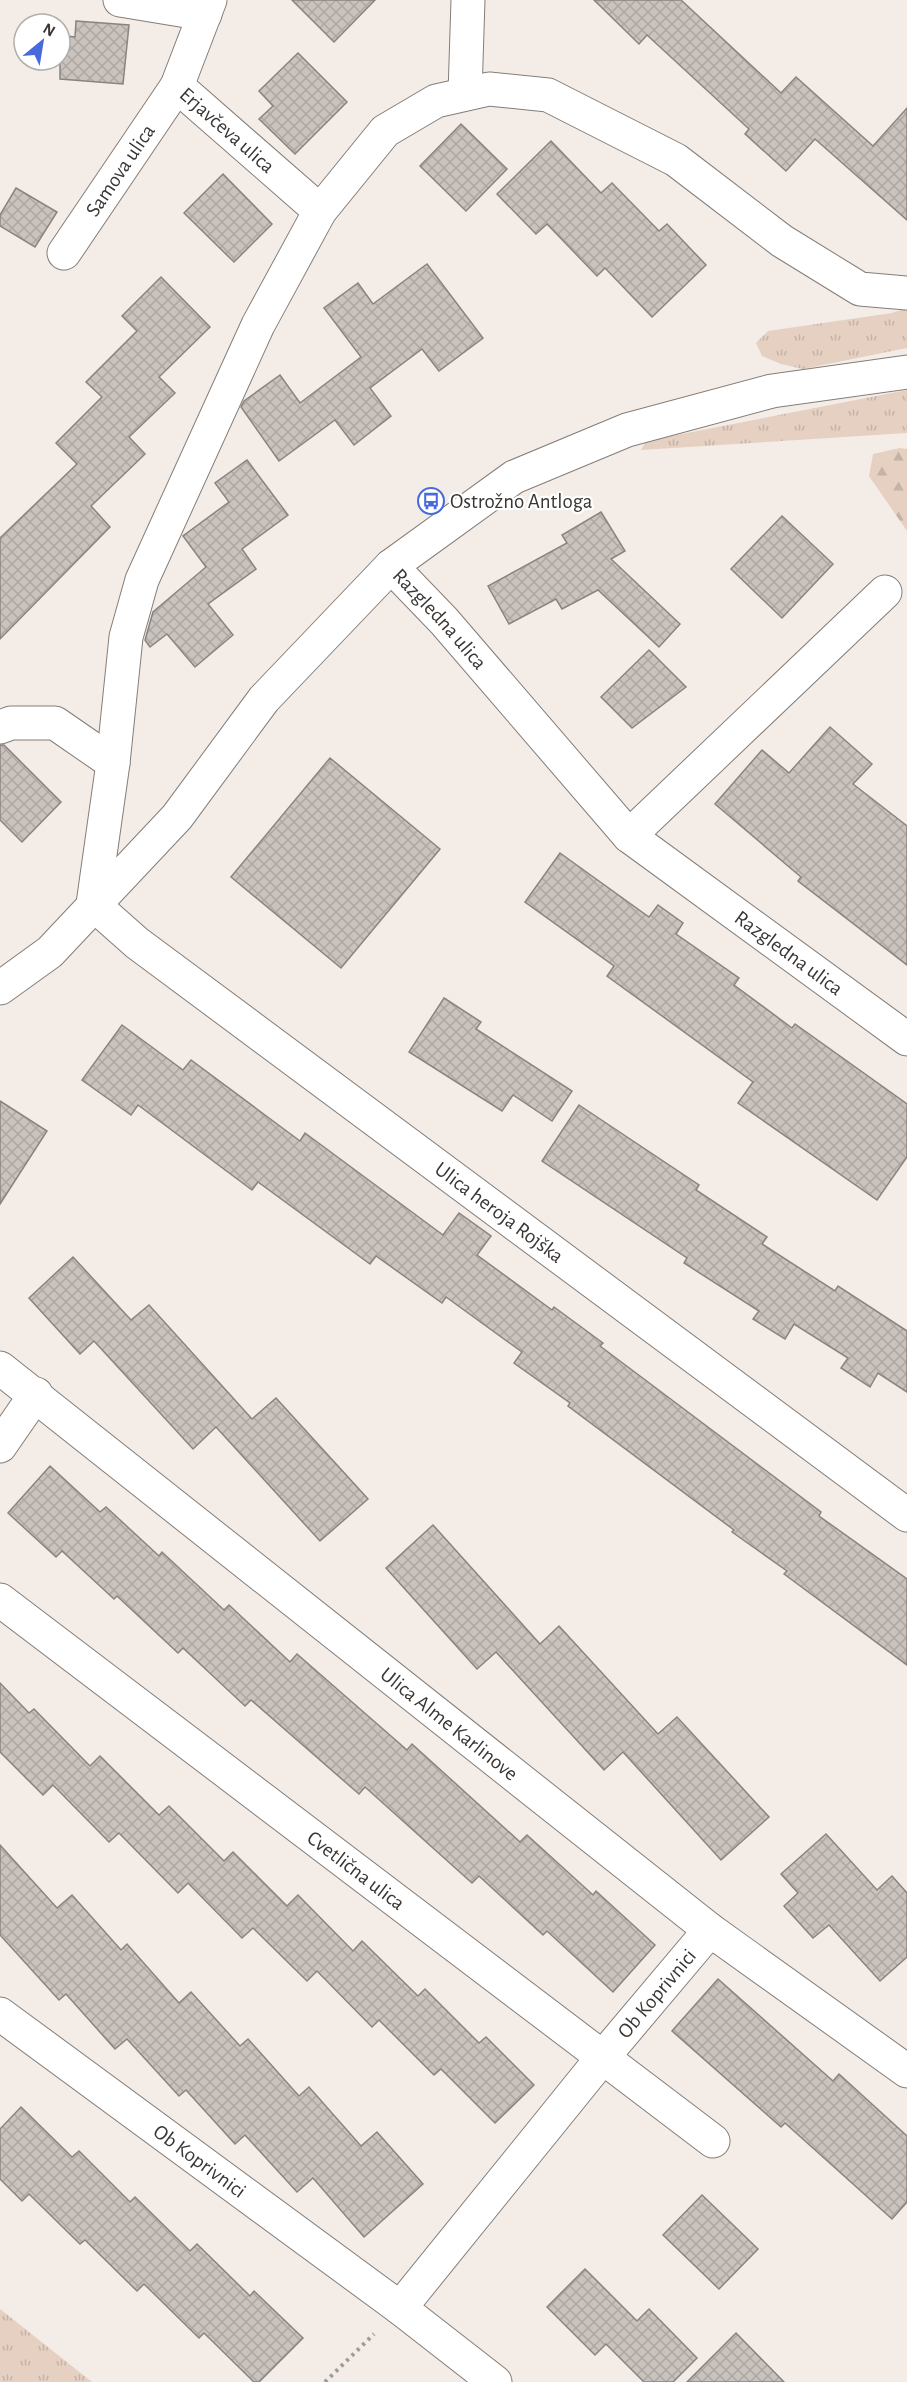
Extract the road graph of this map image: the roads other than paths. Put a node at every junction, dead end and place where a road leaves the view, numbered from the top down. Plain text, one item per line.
1 (120, 0) edge
2 (468, 0) edge
3 (207, 7) edge
4 (177, 86) junction
5 (465, 94) junction
6 (320, 212) junction
7 (64, 253) dead end
8 (907, 293) edge
9 (907, 372) edge
10 (391, 566) junction
11 (885, 592) dead end
12 (0, 727) edge
13 (113, 763) junction
14 (629, 836) junction
15 (93, 904) junction
16 (0, 988) edge
17 (907, 1039) edge
18 (0, 1368) edge
19 (36, 1394) junction
20 (0, 1446) edge
21 (907, 1515) edge
22 (0, 1600) edge
23 (710, 1930) junction
24 (0, 2014) edge
25 (603, 2056) junction
26 (907, 2071) edge
27 (713, 2141) dead end
28 (400, 2308) junction
29 (495, 2382) edge

1 - 3 street
2 - 5 street
3 - 4 street, Erjavčeva ulica
4 - 6 street, Erjavčeva ulica
4 - 7 street, Samova ulica
5 - 6 street
5 - 8 street
6 - 13 street
9 - 10 street, Razgledna ulica
10 - 14 street, Razgledna ulica
10 - 15 street
11 - 14 street
12 - 13 street
13 - 15 street
14 - 17 street, Razgledna ulica
15 - 16 street
15 - 21 street, Ulica heroja Rojška
18 - 19 street, Ulica Alme Karlinove
19 - 20 street
19 - 23 street, Ulica Alme Karlinove
22 - 25 street, Cvetlična ulica
23 - 25 street, Ob Koprivnici
23 - 26 street, Ulica Alme Karlinove
24 - 28 street, Ob Koprivnici
25 - 27 street, Cvetlična ulica
25 - 28 street, Ob Koprivnici
28 - 29 street, Ob Koprivnici

